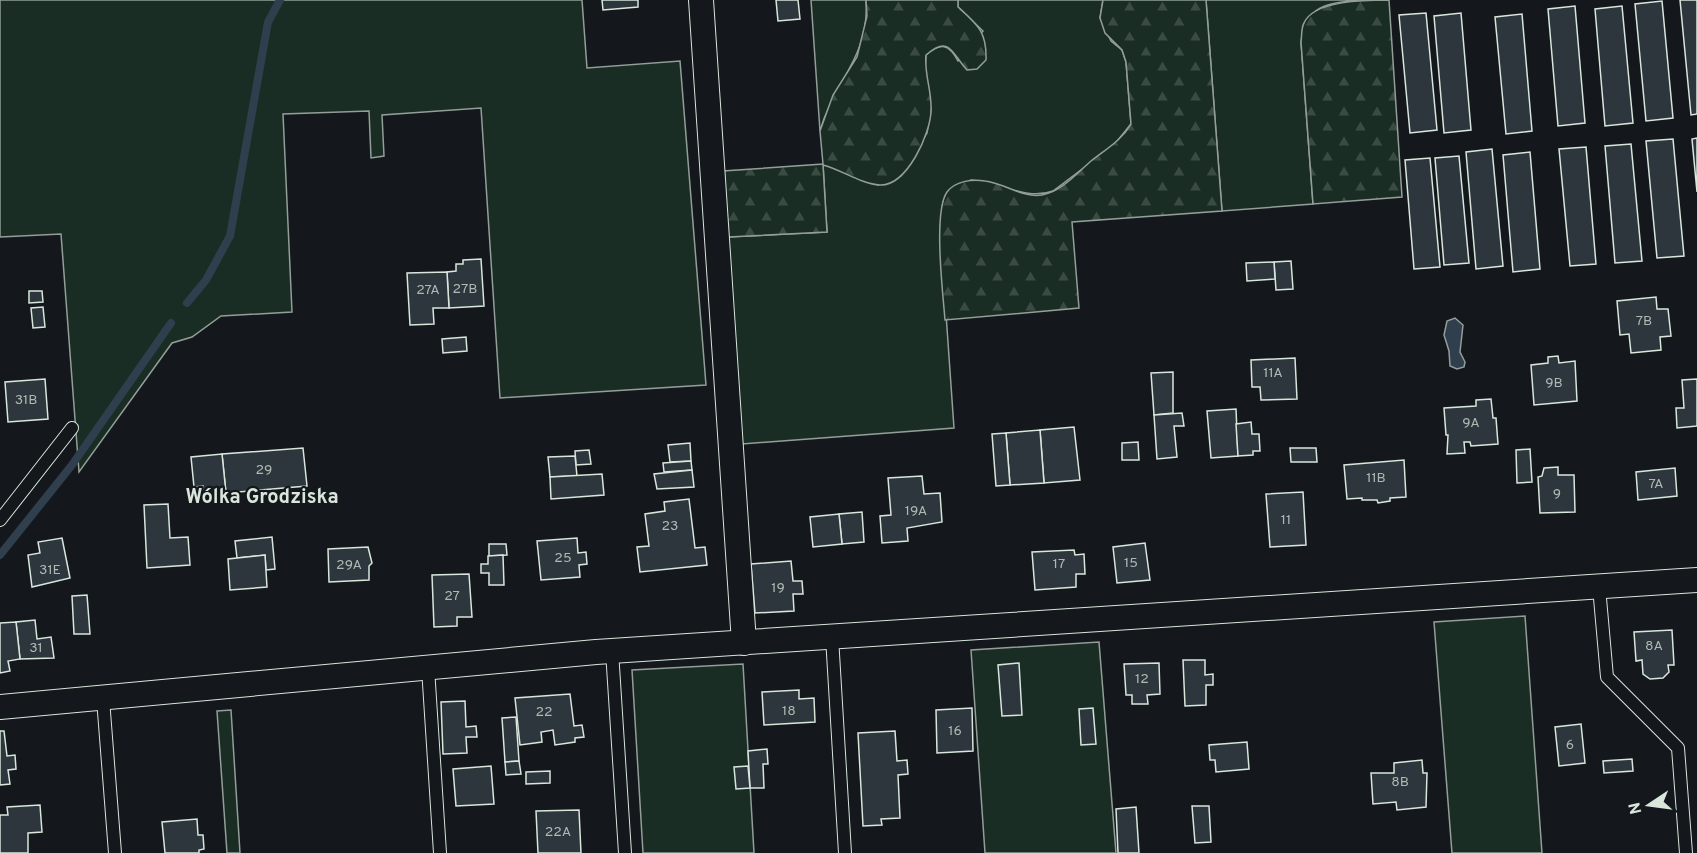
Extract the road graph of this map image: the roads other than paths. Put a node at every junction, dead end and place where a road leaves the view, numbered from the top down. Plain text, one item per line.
1 (701, 0) edge
2 (72, 428) dead end
3 (0, 520) edge
4 (1697, 580) edge
5 (1599, 587) junction
6 (832, 637) junction
7 (744, 643) junction
8 (612, 651) junction
9 (428, 668) junction
10 (103, 699) junction
11 (0, 707) edge
12 (115, 853) edge
13 (440, 853) edge
14 (625, 853) edge
15 (845, 853) edge
16 (1686, 853) edge

1 - 7 street
2 - 3 lane
4 - 5 street
5 - 6 street
5 - 16 lane
6 - 7 street
6 - 15 lane
7 - 8 street
8 - 9 street
8 - 14 lane
9 - 10 street
9 - 13 lane
10 - 11 street
10 - 12 lane

